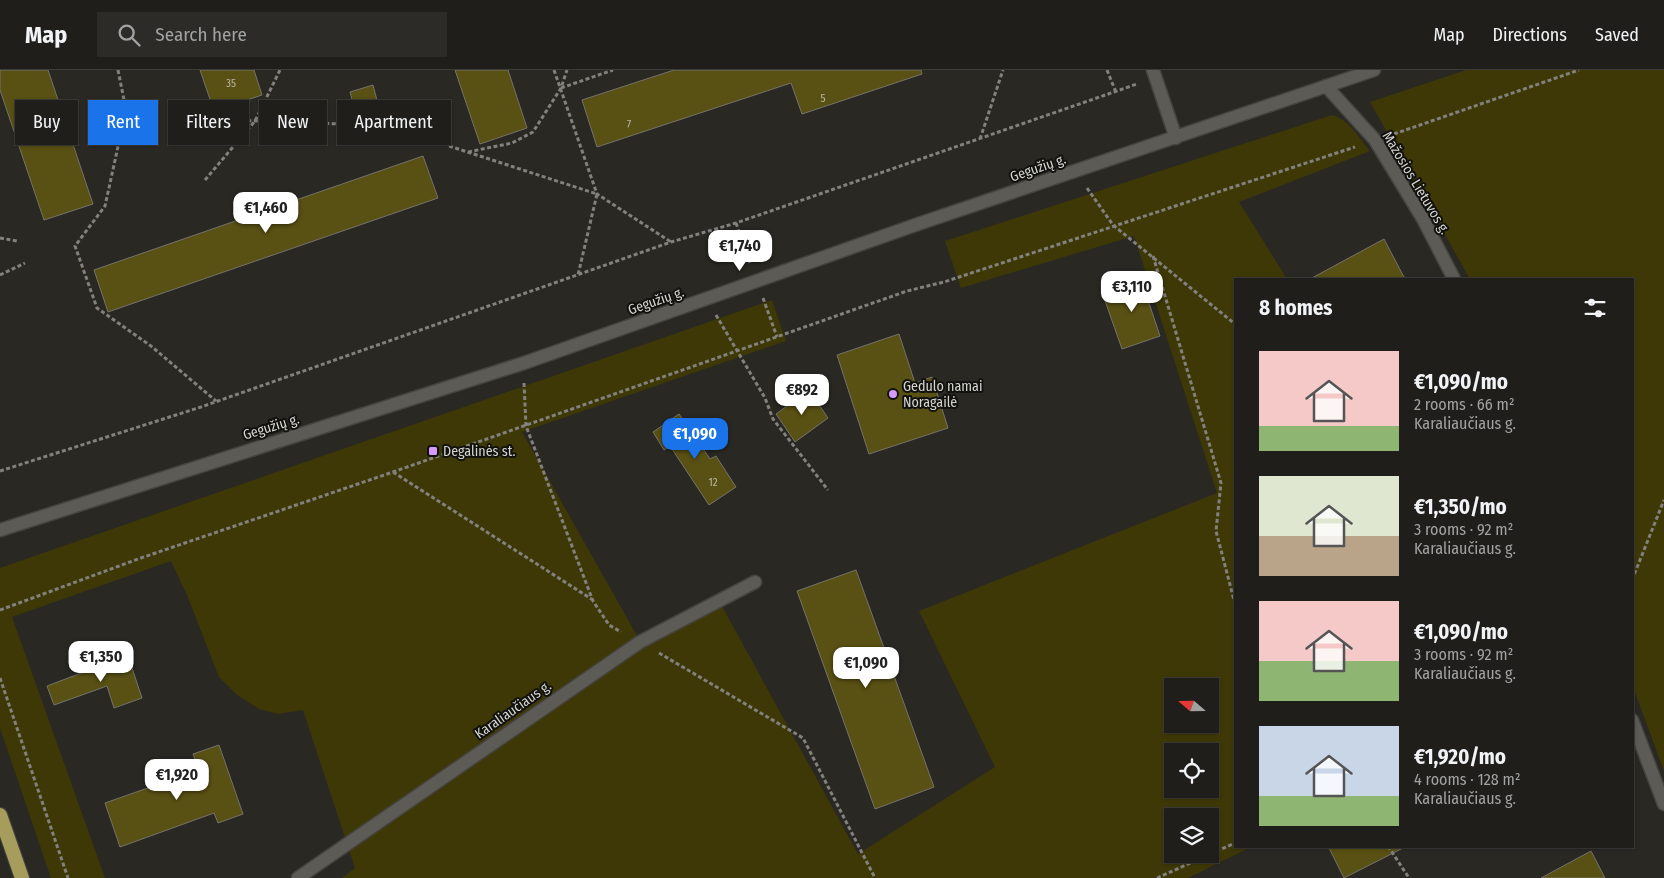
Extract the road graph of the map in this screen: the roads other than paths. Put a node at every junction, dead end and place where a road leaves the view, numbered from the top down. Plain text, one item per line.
1 (1374, 70) edge
2 (1155, 74) edge
3 (1326, 86) junction
4 (1176, 138) junction
5 (1453, 278) edge
6 (0, 530) edge
7 (755, 582) dead end
8 (1634, 725) edge
9 (1664, 804) edge
10 (0, 815) edge
11 (22, 878) edge
12 (298, 878) edge

1 - 3 main road, Gegužių g.
2 - 4 main road
3 - 4 main road, Gegužių g.
3 - 5 main road, Mažosios Lietuvos g.
4 - 6 main road, Gegužių g.
7 - 12 main road, Karaliaučiaus g.
8 - 9 main road
10 - 11 highway

